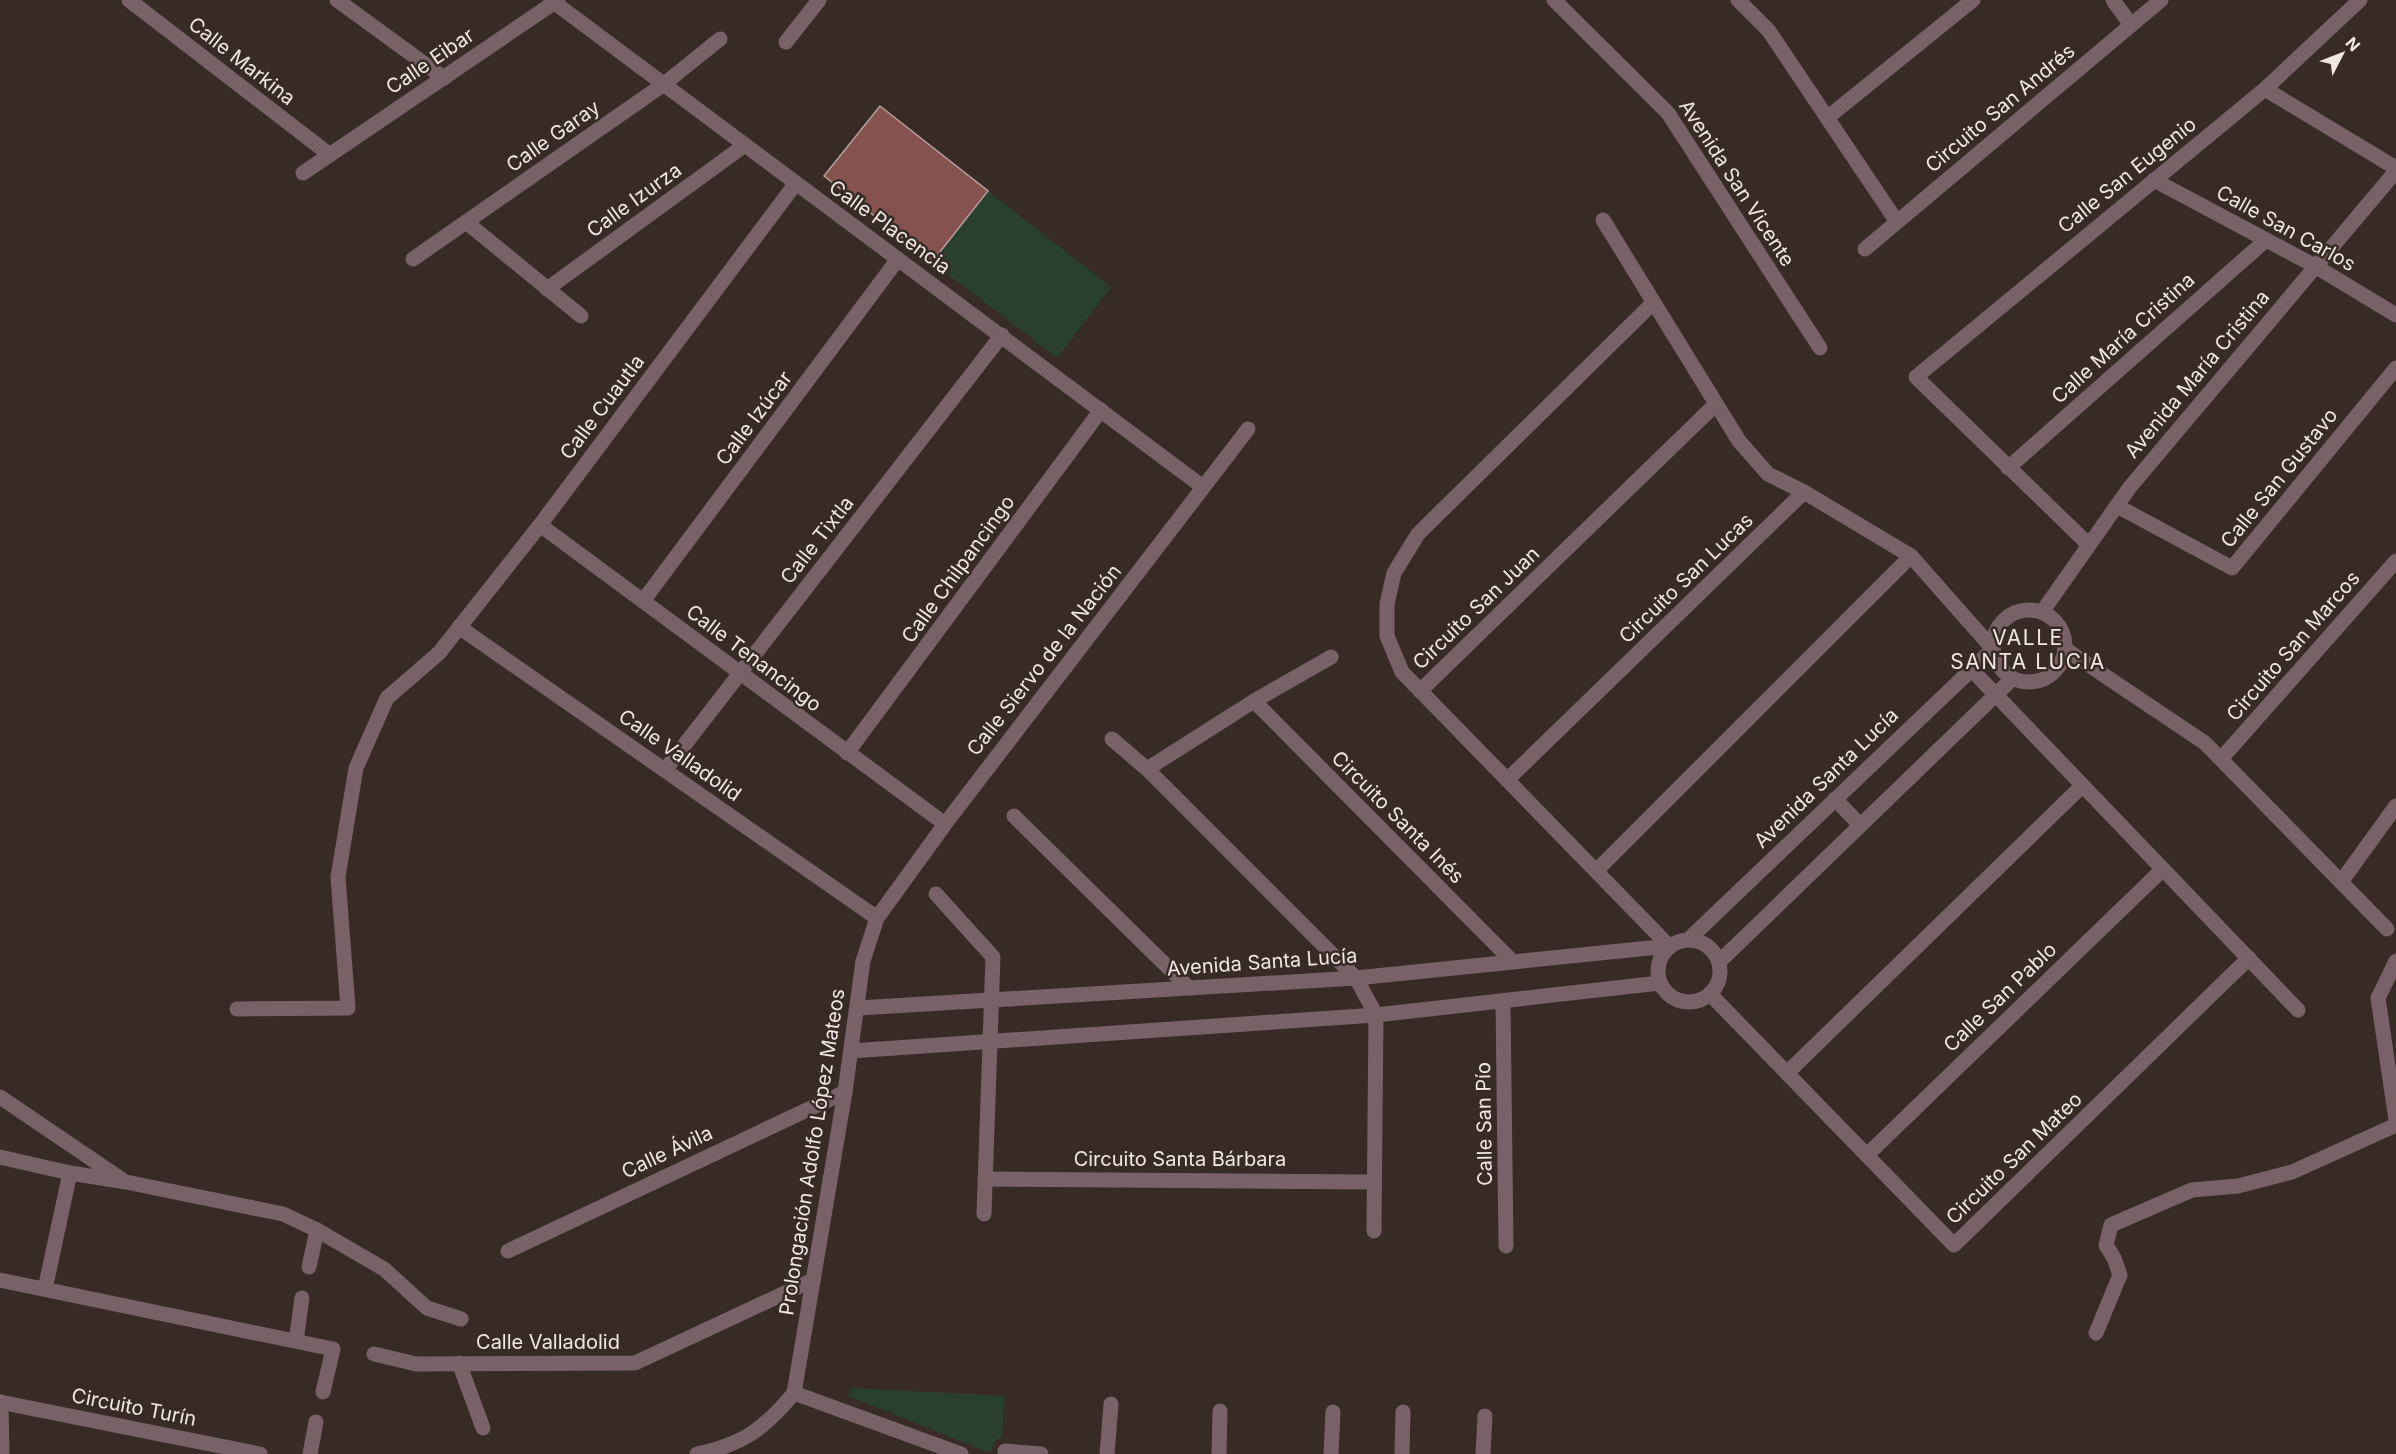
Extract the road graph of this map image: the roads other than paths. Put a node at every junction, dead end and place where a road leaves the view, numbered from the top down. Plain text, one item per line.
1 (129, 0) edge
2 (337, 0) edge
3 (819, 0) edge
4 (1554, 0) edge
5 (1738, 0) edge
6 (1972, 0) edge
7 (2113, 0) edge
8 (2161, 0) edge
9 (2360, 0) edge
10 (554, 1) edge
11 (2131, 25) junction
12 (720, 39) dead end
13 (786, 42) dead end
14 (444, 78) junction
15 (664, 84) junction
16 (2265, 89) junction
17 (1827, 118) junction
18 (745, 145) junction
19 (330, 155) junction
20 (2396, 170) edge
21 (303, 173) dead end
22 (2154, 180) junction
23 (796, 183) junction
24 (1603, 220) dead end
25 (466, 222) junction
26 (1897, 222) junction
27 (2266, 240) junction
28 (1865, 249) dead end
29 (413, 259) dead end
30 (898, 259) junction
31 (2315, 266) junction
32 (547, 289) junction
33 (1653, 303) junction
34 (2396, 315) edge
35 (581, 316) dead end
36 (1002, 335) junction
37 (1820, 348) dead end
38 (2396, 368) edge
39 (1716, 404) junction
40 (1101, 410) junction
41 (1248, 429) dead end
42 (2008, 468) junction
43 (1203, 487) junction
44 (1804, 492) junction
45 (2117, 506) junction
46 (540, 525) junction
47 (2089, 545) junction
48 (1911, 556) junction
49 (2396, 561) edge
50 (643, 601) junction
51 (2042, 612) junction
52 (459, 627) junction
53 (1993, 649) junction
54 (2065, 649) junction
55 (1331, 657) dead end
56 (1971, 669) junction
57 (741, 674) junction
58 (2012, 678) junction
59 (1420, 691) junction
60 (1995, 694) junction
61 (1254, 701) junction
62 (1112, 739) dead end
63 (847, 753) junction
64 (2221, 759) junction
65 (1147, 769) junction
66 (665, 770) junction
67 (1507, 780) junction
68 (2082, 786) junction
69 (1835, 799) junction
70 (2396, 806) edge
71 (1014, 816) dead end
72 (945, 824) junction
73 (1860, 825) junction
74 (2163, 869) junction
75 (1596, 871) junction
76 (2341, 882) junction
77 (936, 894) dead end
78 (877, 918) junction
79 (2387, 929) dead end
80 (1689, 939) junction
81 (1669, 946) junction
82 (2248, 958) junction
83 (2396, 961) edge
84 (1513, 962) junction
85 (1719, 962) junction
86 (1356, 978) junction
87 (1660, 983) junction
88 (1189, 988) junction
89 (1710, 994) junction
90 (992, 1000) junction
91 (1503, 1001) junction
92 (858, 1008) junction
93 (237, 1009) dead end
94 (2298, 1010) dead end
95 (1376, 1016) junction
96 (990, 1041) junction
97 (851, 1051) junction
98 (1787, 1073) junction
99 (845, 1092) junction
100 (0, 1097) edge
101 (2396, 1120) edge
102 (2396, 1125) edge
103 (1867, 1155) junction
104 (0, 1157) edge
105 (70, 1173) junction
106 (986, 1179) junction
107 (126, 1182) junction
108 (1374, 1182) junction
109 (984, 1214) dead end
110 (317, 1230) junction
111 (1374, 1231) dead end
112 (1506, 1246) dead end
113 (508, 1251) dead end
114 (309, 1267) dead end
115 (0, 1280) edge
116 (813, 1280) junction
117 (45, 1289) junction
118 (302, 1298) dead end
119 (461, 1319) dead end
120 (2096, 1333) dead end
121 (296, 1341) junction
122 (374, 1354) dead end
123 (459, 1363) junction
124 (323, 1392) dead end
125 (794, 1393) junction
126 (1, 1402) edge
127 (1111, 1404) dead end
128 (1220, 1411) dead end
129 (1333, 1412) dead end
130 (1403, 1412) dead end
131 (1485, 1416) dead end
132 (316, 1422) dead end
133 (483, 1428) dead end
134 (1005, 1451) dead end
135 (2, 1454) edge
136 (260, 1454) edge
137 (310, 1454) edge
138 (697, 1454) edge
139 (962, 1454) edge
140 (1041, 1454) edge
141 (1107, 1454) edge
142 (1219, 1454) edge
143 (1331, 1454) edge
144 (1402, 1454) edge
145 (1483, 1454) edge

1 - 19 street, Calle Markina
2 - 14 street
3 - 13 street
4 - 37 street, Avenida San Vicente
5 - 17 street
6 - 17 street
7 - 11 street
8 - 11 street, Circuito San Andrés
9 - 16 street, Calle San Eugenio
10 - 14 street, Calle Eibar
10 - 15 street, Calle Placencia
11 - 26 street, Circuito San Andrés
12 - 15 street, Calle Garay
14 - 19 street, Calle Eibar
15 - 18 street, Calle Placencia
15 - 25 street, Calle Garay
16 - 20 street
16 - 22 street, Calle San Eugenio
17 - 26 street
18 - 23 street, Calle Placencia
18 - 32 street, Calle Izurza
19 - 21 street, Calle Eibar
20 - 31 street, Avenida María Cristina
22 - 27 street, Calle San Carlos
22 - 42 street, Calle San Eugenio
23 - 30 street, Calle Placencia
23 - 46 street, Calle Cuautla
24 - 33 street
25 - 29 street, Calle Garay
25 - 32 street
26 - 28 street, Circuito San Andrés
27 - 31 street, Calle San Carlos
27 - 42 street, Calle María Cristina
30 - 36 street, Calle Placencia
30 - 50 street, Calle Izúcar
31 - 34 street, Calle San Carlos
31 - 45 street, Avenida María Cristina
32 - 35 street
33 - 39 street
33 - 59 street, Circuito San Juan
36 - 40 street, Calle Placencia
36 - 57 street, Calle Tixtla
38 - 45 street, Calle San Gustavo
39 - 44 street
39 - 59 street, Circuito San Juan
40 - 43 street, Calle Placencia
40 - 63 street, Calle Chilpancingo
41 - 43 street, Calle Siervo de la Nación
42 - 47 street
43 - 72 street, Calle Siervo de la Nación
44 - 48 street
44 - 67 street, Circuito San Lucas
45 - 47 street, Avenida María Cristina
46 - 50 street, Calle Tenancingo
46 - 52 street, Calle Cuautla
47 - 51 street, Avenida María Cristina
48 - 53 street
48 - 75 street
49 - 64 street, Circuito San Marcos
50 - 57 street, Calle Tenancingo
51 - 53 street
51 - 54 street
52 - 66 street, Calle Valladolid
52 - 93 street, Calle Cuautla
53 - 56 street, Avenida Santa Lucía
53 - 58 street
54 - 58 street
54 - 64 street
55 - 61 street
56 - 60 street
56 - 69 street, Avenida Santa Lucía
57 - 63 street, Calle Tenancingo
57 - 66 street, Calle Tixtla
58 - 60 street
59 - 67 street
60 - 68 street
60 - 73 street
61 - 65 street
61 - 84 street, Circuito Santa Inés
62 - 65 street
63 - 72 street, Calle Tenancingo
64 - 76 street
65 - 86 street
66 - 78 street, Calle Valladolid
67 - 75 street
68 - 74 street
68 - 98 street
69 - 73 street
69 - 80 street, Avenida Santa Lucía
70 - 76 street
71 - 88 street
72 - 78 street, Calle Siervo de la Nación
73 - 85 street
74 - 82 street
74 - 103 street, Calle San Pablo
75 - 81 street
76 - 79 street
77 - 90 street
78 - 92 street, Prolongación Adolfo López Mateos
80 - 81 street
80 - 85 street
81 - 84 street, Avenida Santa Lucía
81 - 87 street
82 - 94 street
82 - 103 street, Circuito San Mateo
83 - 101 street
84 - 86 street, Avenida Santa Lucía
85 - 89 street
86 - 88 street, Avenida Santa Lucía
86 - 95 street
87 - 89 street
87 - 91 street
88 - 90 street, Avenida Santa Lucía
89 - 98 street, Circuito San Mateo
90 - 92 street, Avenida Santa Lucía
90 - 96 street
91 - 95 street
91 - 112 street, Calle San Pío
92 - 97 street, Prolongación Adolfo López Mateos
95 - 96 street
95 - 108 street
96 - 97 street
96 - 106 street
97 - 99 street, Prolongación Adolfo López Mateos
98 - 103 street, Circuito San Mateo
99 - 113 street, Calle Ávila
99 - 116 street, Prolongación Adolfo López Mateos
100 - 107 street
102 - 120 street
104 - 105 street
105 - 107 street
105 - 117 street
106 - 108 street, Circuito Santa Bárbara
106 - 109 street
107 - 110 street
108 - 111 street
110 - 114 street
110 - 119 street
115 - 117 street
116 - 123 street, Calle Valladolid
116 - 125 street, Prolongación Adolfo López Mateos
117 - 121 street
118 - 121 street
121 - 124 street
122 - 123 street, Calle Valladolid
123 - 133 street
125 - 138 street
125 - 139 street
126 - 135 street
126 - 136 street, Circuito Turín
127 - 141 street
128 - 142 street
129 - 143 street
130 - 144 street
131 - 145 street
132 - 137 street
134 - 140 street

